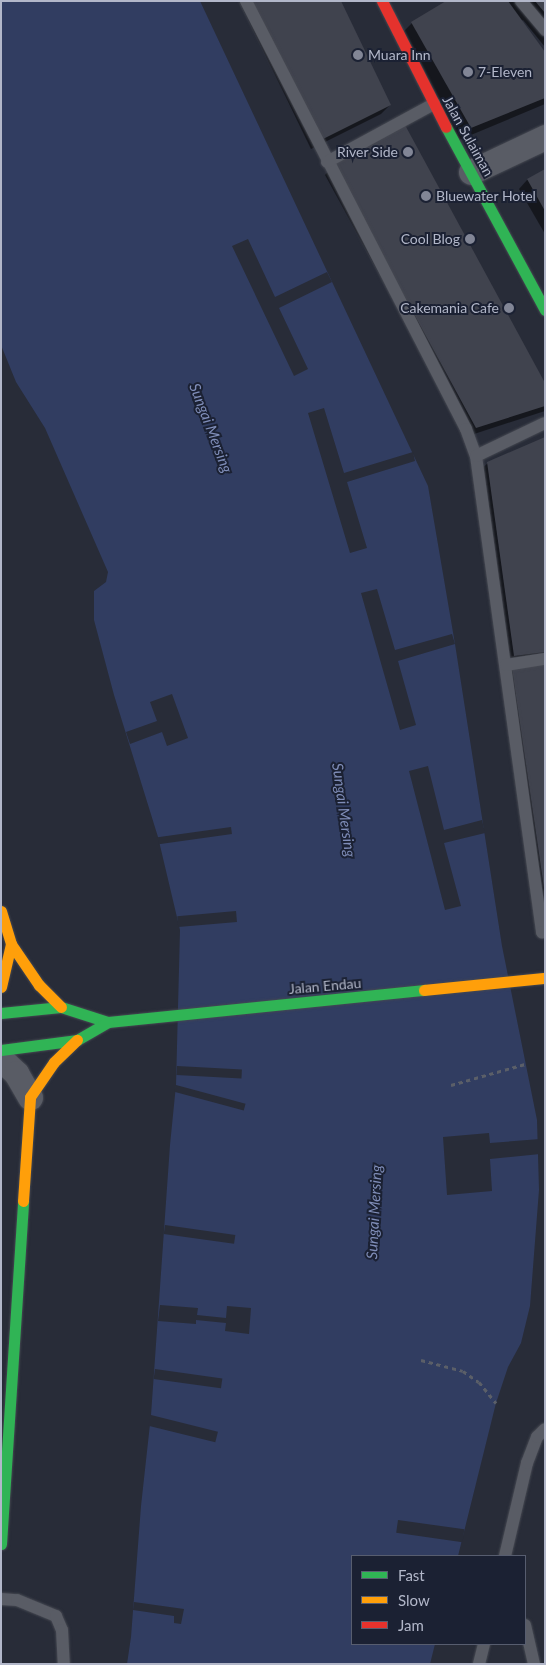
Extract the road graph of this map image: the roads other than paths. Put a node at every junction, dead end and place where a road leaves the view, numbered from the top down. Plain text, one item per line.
1 (246, 1) edge
2 (382, 1) edge
3 (521, 1) edge
4 (545, 30) edge
5 (434, 104) junction
6 (545, 136) edge
7 (327, 162) junction
8 (471, 172) junction
9 (545, 310) edge
10 (545, 423) edge
11 (476, 456) junction
12 (545, 659) edge
13 (506, 665) junction
14 (1, 912) edge
15 (545, 932) edge
16 (11, 944) junction
17 (545, 978) edge
18 (1, 987) edge
19 (61, 1007) junction
20 (1, 1013) edge
21 (108, 1022) junction
22 (77, 1040) junction
23 (1, 1050) edge
24 (1, 1059) edge
25 (30, 1097) junction
26 (545, 1429) edge
27 (1, 1544) edge
28 (506, 1554) edge
29 (1, 1599) edge
30 (526, 1629) edge
31 (484, 1645) edge
32 (64, 1664) edge
33 (479, 1664) edge
34 (534, 1664) edge

1 - 7 lane
2 - 5 main road, Jalan Sulaiman
3 - 4 lane
5 - 7 lane
5 - 8 main road, Jalan Sulaiman
6 - 8 street
7 - 11 lane
8 - 9 main road, Jalan Sulaiman
10 - 11 lane
11 - 13 lane
12 - 13 lane
13 - 15 lane
14 - 16 main road
16 - 18 main road
16 - 19 main road
17 - 21 main road, Jalan Endau
19 - 20 main road, Jalan Endau
19 - 21 main road, Jalan Endau
21 - 22 main road, Jalan Endau
22 - 23 main road, Jalan Endau
22 - 25 main road
24 - 25 street
25 - 27 main road
26 - 28 lane
29 - 32 lane
30 - 34 lane
31 - 33 lane

